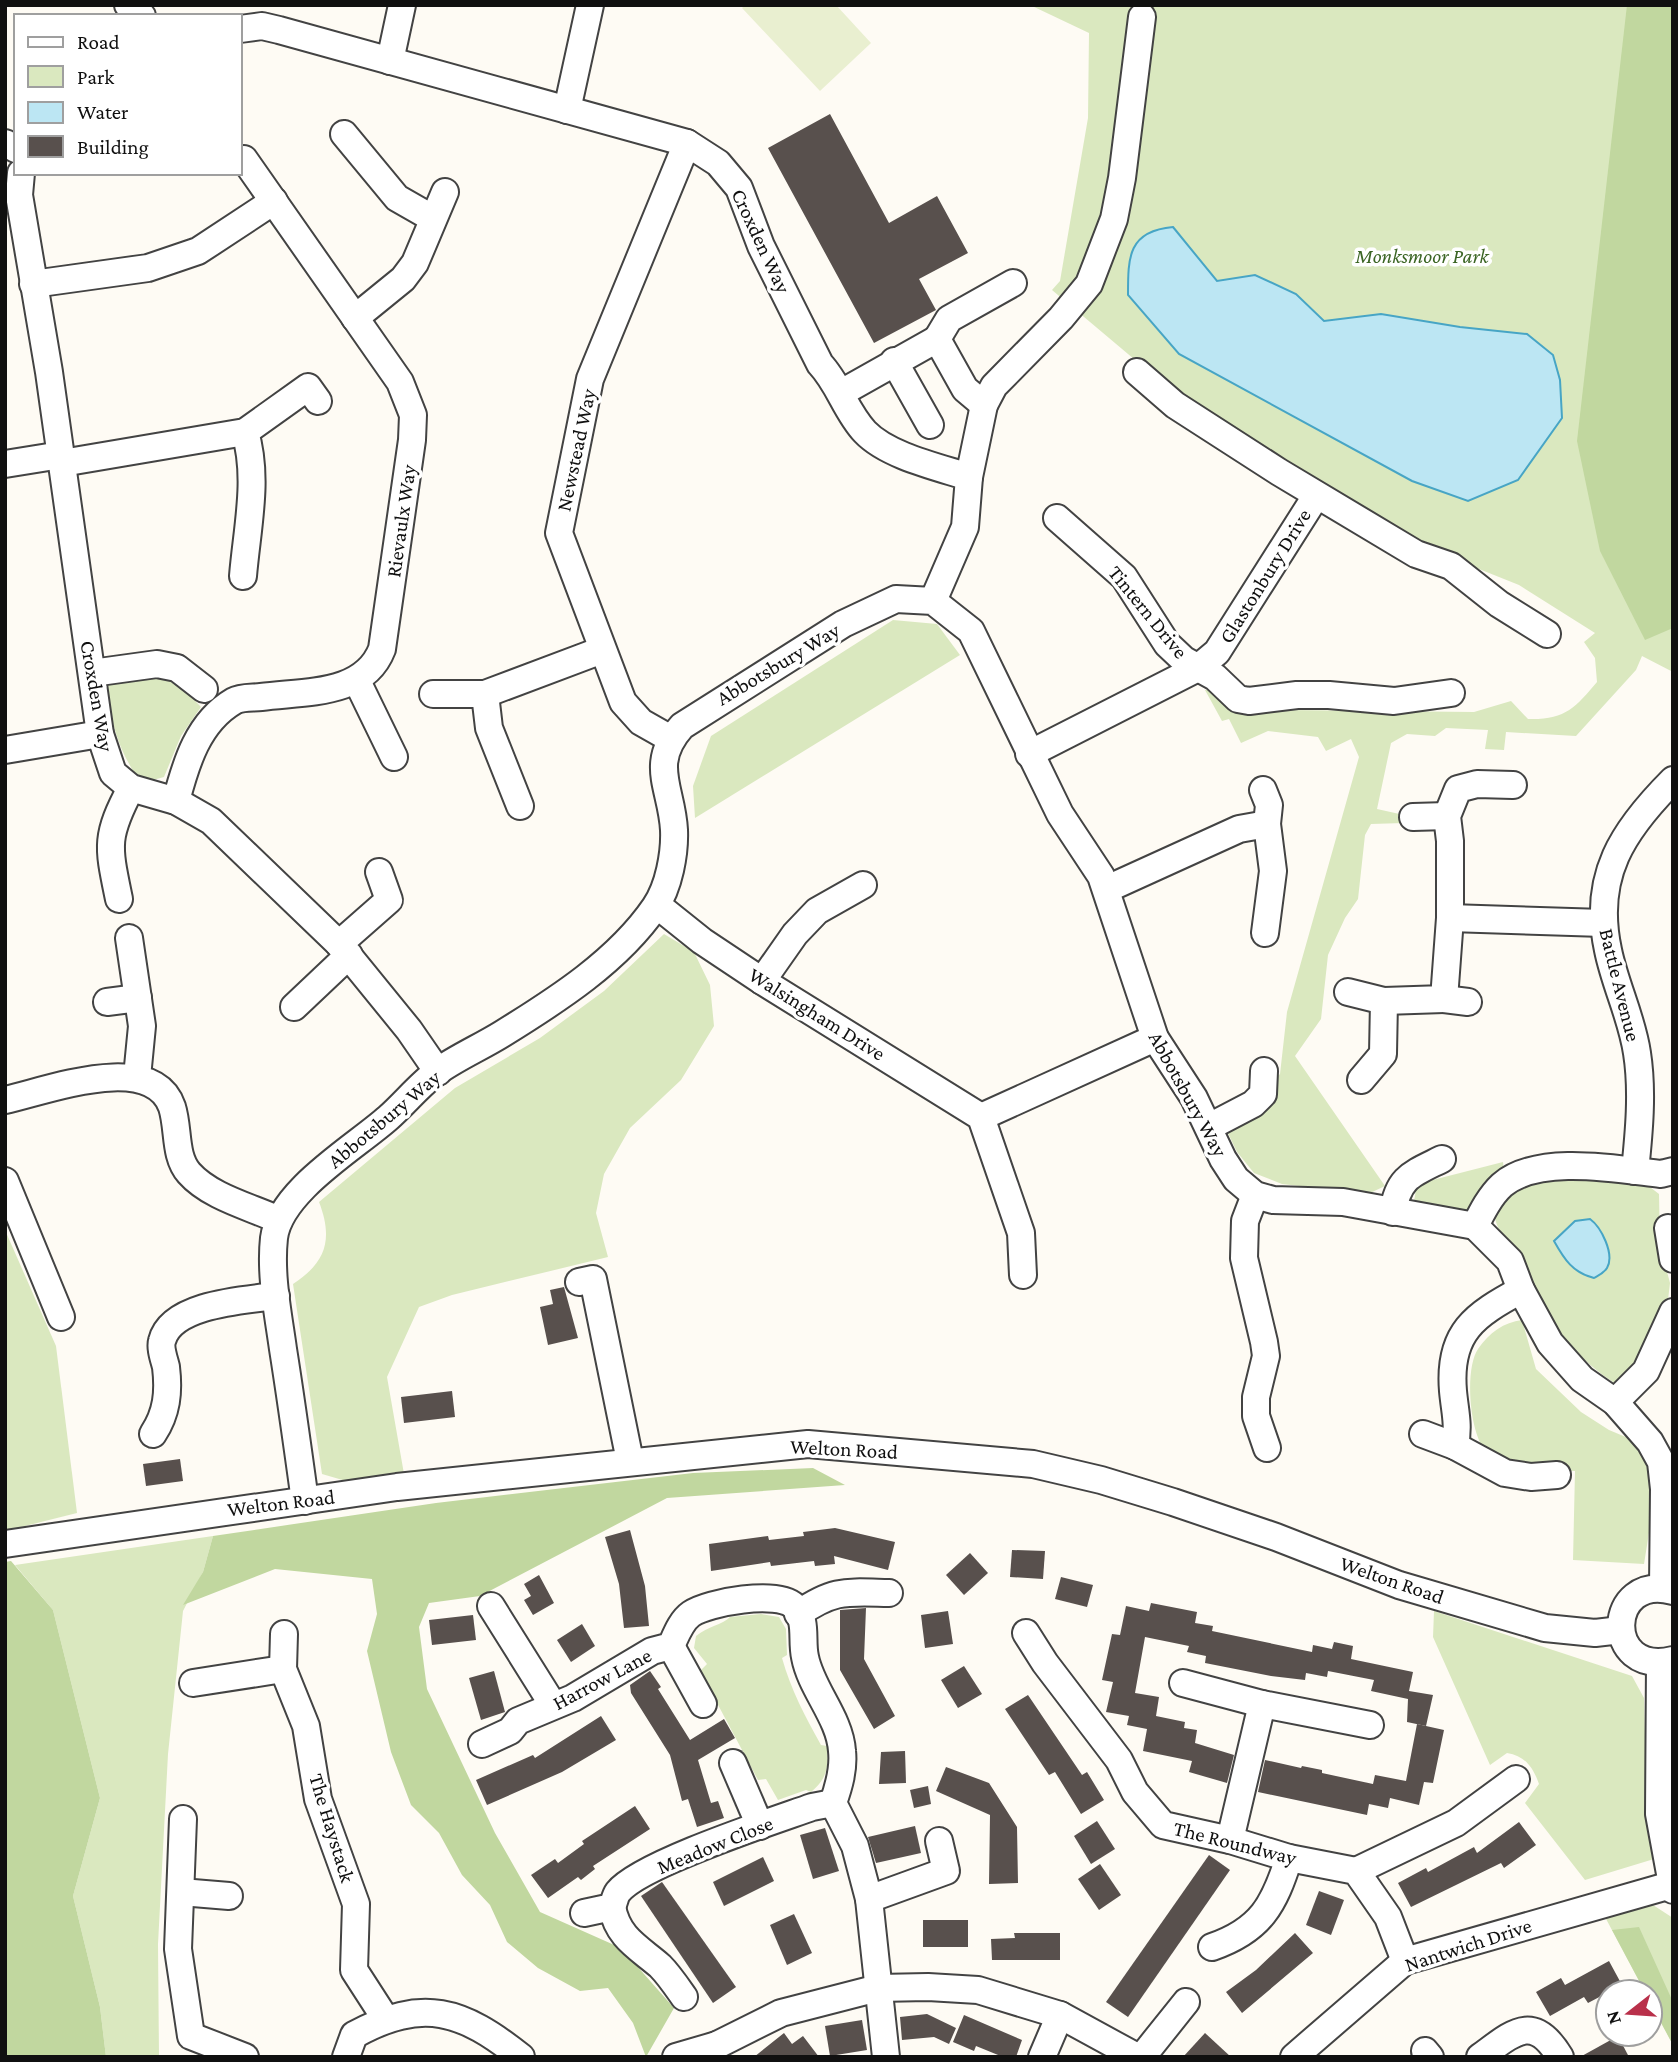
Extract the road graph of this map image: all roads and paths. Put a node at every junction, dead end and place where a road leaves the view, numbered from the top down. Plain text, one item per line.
1 (402, 5) edge
2 (590, 5) edge
3 (1142, 17) dead end
4 (242, 29) edge
5 (390, 61) junction
6 (567, 110) junction
7 (344, 134) dead end
8 (687, 143) junction
9 (244, 159) dead end
10 (21, 175) edge
11 (445, 192) dead end
12 (274, 201) junction
13 (432, 218) junction
14 (1013, 283) dead end
15 (33, 284) junction
16 (355, 318) junction
17 (937, 339) junction
18 (894, 361) junction
19 (1137, 372) dead end
20 (841, 393) junction
21 (989, 396) junction
22 (318, 401) dead end
23 (930, 425) dead end
24 (245, 432) junction
25 (61, 459) junction
26 (5, 464) edge
27 (969, 477) junction
28 (1316, 496) junction
29 (1057, 518) dead end
30 (243, 576) dead end
31 (933, 601) junction
32 (1547, 634) dead end
33 (602, 650) junction
34 (1198, 668) junction
35 (92, 673) junction
36 (357, 681) junction
37 (204, 689) dead end
38 (1451, 693) dead end
39 (433, 694) dead end
40 (485, 694) junction
41 (100, 734) junction
42 (671, 739) junction
43 (5, 750) edge
44 (1029, 754) junction
45 (394, 757) dead end
46 (1673, 780) edge
47 (1513, 785) dead end
48 (131, 788) junction
49 (1263, 790) dead end
50 (176, 801) junction
51 (520, 806) dead end
52 (1447, 816) junction
53 (1413, 817) dead end
54 (1267, 824) junction
55 (379, 872) dead end
56 (863, 885) dead end
57 (1107, 889) junction
58 (120, 899) dead end
59 (657, 905) junction
60 (1450, 918) junction
61 (1603, 923) junction
62 (1265, 933) dead end
63 (129, 938) dead end
64 (344, 950) junction
65 (762, 981) junction
66 (1348, 992) dead end
67 (138, 998) junction
68 (1384, 1001) junction
69 (107, 1002) dead end
70 (294, 1007) dead end
71 (1155, 1038) junction
72 (1264, 1071) dead end
73 (438, 1072) junction
74 (137, 1077) junction
75 (1361, 1080) dead end
76 (5, 1100) edge
77 (981, 1117) junction
78 (1209, 1127) junction
79 (1442, 1159) dead end
80 (1635, 1171) junction
81 (1673, 1171) edge
82 (5, 1181) edge
83 (1255, 1195) junction
84 (1393, 1212) junction
85 (279, 1220) junction
86 (1475, 1226) junction
87 (1668, 1228) dead end
88 (1673, 1259) edge
89 (1023, 1275) dead end
90 (579, 1282) dead end
91 (1521, 1290) junction
92 (276, 1296) junction
93 (1673, 1312) edge
94 (61, 1317) dead end
95 (1615, 1402) junction
96 (153, 1434) dead end
97 (1423, 1434) dead end
98 (1455, 1446) junction
99 (1267, 1448) dead end
100 (630, 1461) junction
101 (1557, 1475) dead end
102 (305, 1500) junction
103 (5, 1544) edge
104 (1668, 1590) edge
105 (889, 1592) dead end
106 (491, 1606) dead end
107 (798, 1614) junction
108 (1021, 1628) dead end
109 (1620, 1630) junction
110 (284, 1634) dead end
111 (671, 1646) junction
112 (1666, 1662) edge
113 (283, 1669) junction
114 (1183, 1682) dead end
115 (193, 1683) dead end
116 (703, 1704) dead end
117 (1262, 1704) junction
118 (543, 1709) junction
119 (1370, 1725) dead end
120 (482, 1744) dead end
121 (733, 1763) dead end
122 (1516, 1779) dead end
123 (832, 1803) junction
124 (183, 1819) dead end
125 (760, 1826) junction
126 (1230, 1840) junction
127 (939, 1841) dead end
128 (1289, 1858) junction
129 (1356, 1871) junction
130 (1672, 1887) edge
131 (181, 1892) junction
132 (229, 1896) dead end
133 (869, 1899) junction
134 (612, 1908) junction
135 (584, 1913) dead end
136 (1212, 1947) dead end
137 (1405, 1961) junction
138 (878, 1988) junction
139 (684, 1997) dead end
140 (1186, 2002) dead end
141 (1060, 2015) junction
142 (385, 2018) junction
143 (189, 2047) edge
144 (713, 2051) edge
145 (245, 2057) edge
146 (346, 2057) edge
147 (521, 2057) edge
148 (676, 2057) edge
149 (886, 2057) edge
150 (1042, 2057) edge
151 (1139, 2057) edge
152 (1294, 2057) edge
153 (1480, 2057) edge
154 (1560, 2057) edge

1 - 5 street
2 - 6 street
3 - 21 street
4 - 5 street, Croxden Way
5 - 6 street, Croxden Way
6 - 8 street, Croxden Way
7 - 13 street
8 - 20 street, Croxden Way
8 - 33 street, Newstead Way
9 - 12 street, Rievaulx Way
10 - 15 street, Croxden Way
11 - 13 street
12 - 15 street
12 - 16 street, Rievaulx Way
13 - 16 street
14 - 17 street
15 - 25 street, Croxden Way
16 - 36 street, Rievaulx Way
17 - 18 street
17 - 21 street
18 - 20 street
18 - 23 street
19 - 28 street
20 - 27 street, Croxden Way
21 - 27 street
22 - 24 street
24 - 25 street
24 - 30 street
25 - 26 street
25 - 35 street, Croxden Way
27 - 31 street
28 - 32 street
28 - 34 street, Glastonbury Drive
29 - 34 street, Tintern Drive
31 - 42 street, Abbotsbury Way
31 - 44 street, Abbotsbury Way
33 - 40 street
33 - 42 street, Newstead Way
34 - 38 street, Tintern Drive
34 - 44 street, Glastonbury Drive
35 - 37 street
35 - 41 street, Croxden Way
36 - 45 street
36 - 50 street
39 - 40 street
40 - 51 street
41 - 43 street
41 - 48 street, Croxden Way
42 - 59 street, Abbotsbury Way
44 - 57 street, Abbotsbury Way
46 - 61 street, Battle Avenue
47 - 52 street
48 - 50 street
48 - 58 street
49 - 54 street
50 - 64 street
52 - 53 street
52 - 60 street
54 - 57 street
54 - 62 street
55 - 64 street
56 - 65 street
57 - 71 street, Abbotsbury Way
59 - 65 street, Walsingham Drive
59 - 73 street, Abbotsbury Way
60 - 61 street
60 - 68 street
61 - 80 street, Battle Avenue
63 - 67 street
64 - 70 street
64 - 73 street
65 - 77 street, Walsingham Drive
66 - 68 street
67 - 69 street
67 - 74 street
68 - 75 street
71 - 77 street
71 - 78 street, Abbotsbury Way
72 - 78 street
73 - 85 street, Abbotsbury Way
74 - 76 street
74 - 85 street
77 - 89 street
78 - 83 street, Abbotsbury Way
79 - 84 street
80 - 81 street
80 - 86 street
82 - 94 street
83 - 84 street
83 - 99 street
84 - 86 street
85 - 92 street
86 - 91 street
87 - 88 street
90 - 100 street
91 - 95 street
91 - 98 street
92 - 96 street
92 - 102 street
93 - 95 street
95 - 104 street
97 - 98 street
98 - 101 street
100 - 102 street, Welton Road
100 - 109 street, Welton Road
102 - 103 street, Welton Road
104 - 109 street
105 - 107 street
106 - 118 street
107 - 111 street, Harrow Lane
107 - 123 street
108 - 126 street, The Roundway
109 - 112 street
110 - 113 street, The Haystack
111 - 116 street
111 - 118 street, Harrow Lane
112 - 130 street
113 - 115 street
113 - 142 street, The Haystack
114 - 117 street
117 - 119 street
117 - 126 street
118 - 120 street, Harrow Lane
121 - 125 street
122 - 129 street
123 - 125 street, Meadow Close
123 - 133 street
124 - 131 street
125 - 134 street, Meadow Close
126 - 128 street, The Roundway
127 - 133 street
128 - 129 street, The Roundway
128 - 136 street
129 - 137 street
130 - 137 street, Nantwich Drive
131 - 132 street
131 - 143 street
133 - 138 street
134 - 135 street
134 - 139 street
137 - 152 street, Nantwich Drive
138 - 141 street
138 - 144 street
138 - 149 street
140 - 151 street
141 - 150 street
141 - 151 street
142 - 146 street
142 - 147 street
143 - 145 street
144 - 148 street
153 - 154 street

